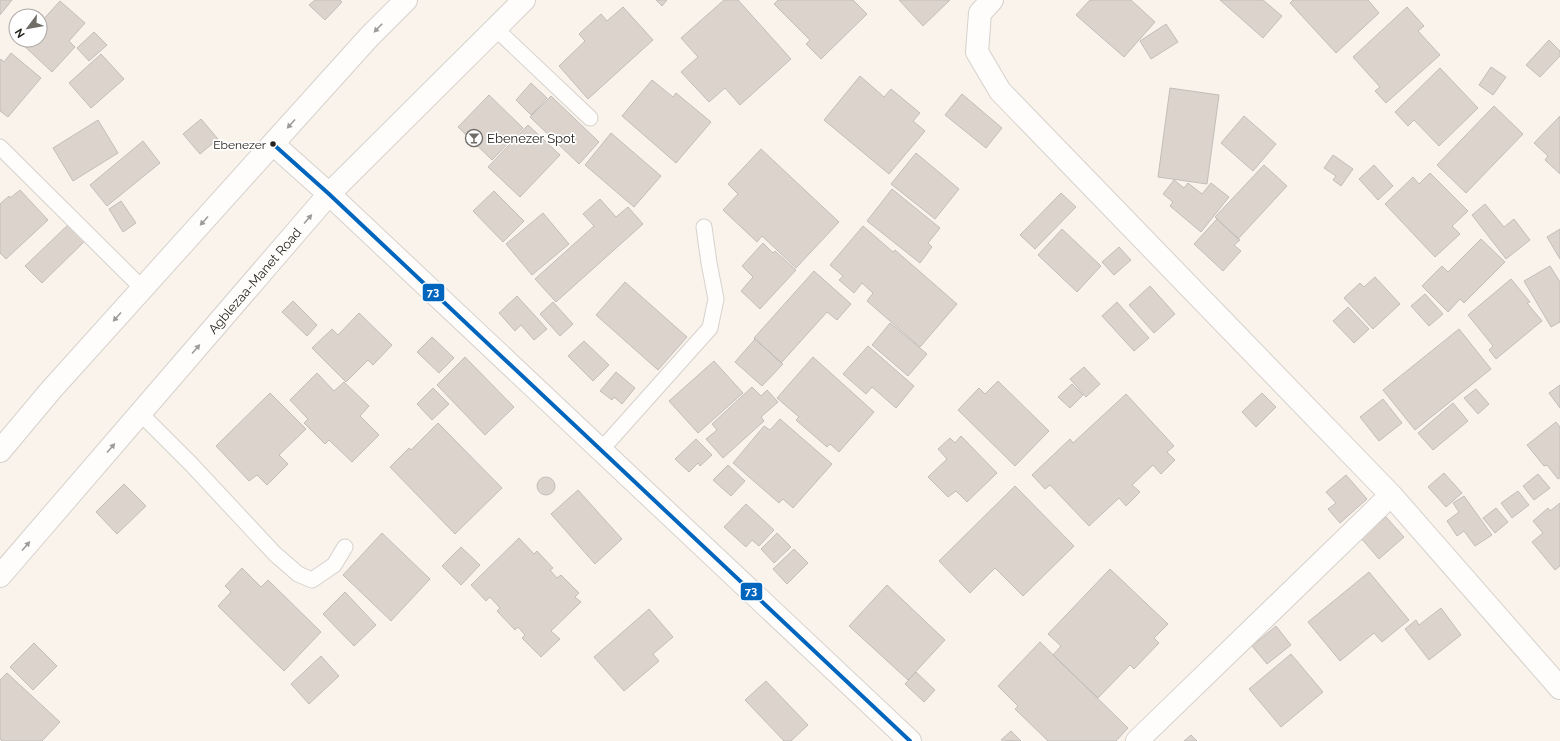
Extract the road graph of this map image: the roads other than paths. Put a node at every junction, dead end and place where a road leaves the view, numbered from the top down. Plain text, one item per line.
1 (406, 0) edge
2 (524, 0) edge
3 (992, 0) edge
4 (496, 29) junction
5 (590, 118) dead end
6 (273, 144) junction
7 (0, 147) edge
8 (329, 194) junction
9 (704, 227) dead end
10 (142, 288) junction
11 (140, 414) junction
12 (601, 450) junction
13 (0, 451) edge
14 (1391, 495) junction
15 (345, 547) dead end
16 (0, 576) edge
17 (1560, 688) edge
18 (910, 741) edge
19 (1137, 741) edge

1 -> 6 street
2 - 4 street, Agblezaa-Manet Road
3 - 14 street
4 - 5 lane
4 - 8 street, Agblezaa-Manet Road
6 - 8 street
6 -> 10 street
7 - 10 lane
11 -> 8 street, Agblezaa-Manet Road
8 - 12 street
9 - 12 lane
10 -> 13 street
11 - 15 lane
16 -> 11 street, Agblezaa-Manet Road
12 - 18 street
14 - 17 street
14 - 19 street

